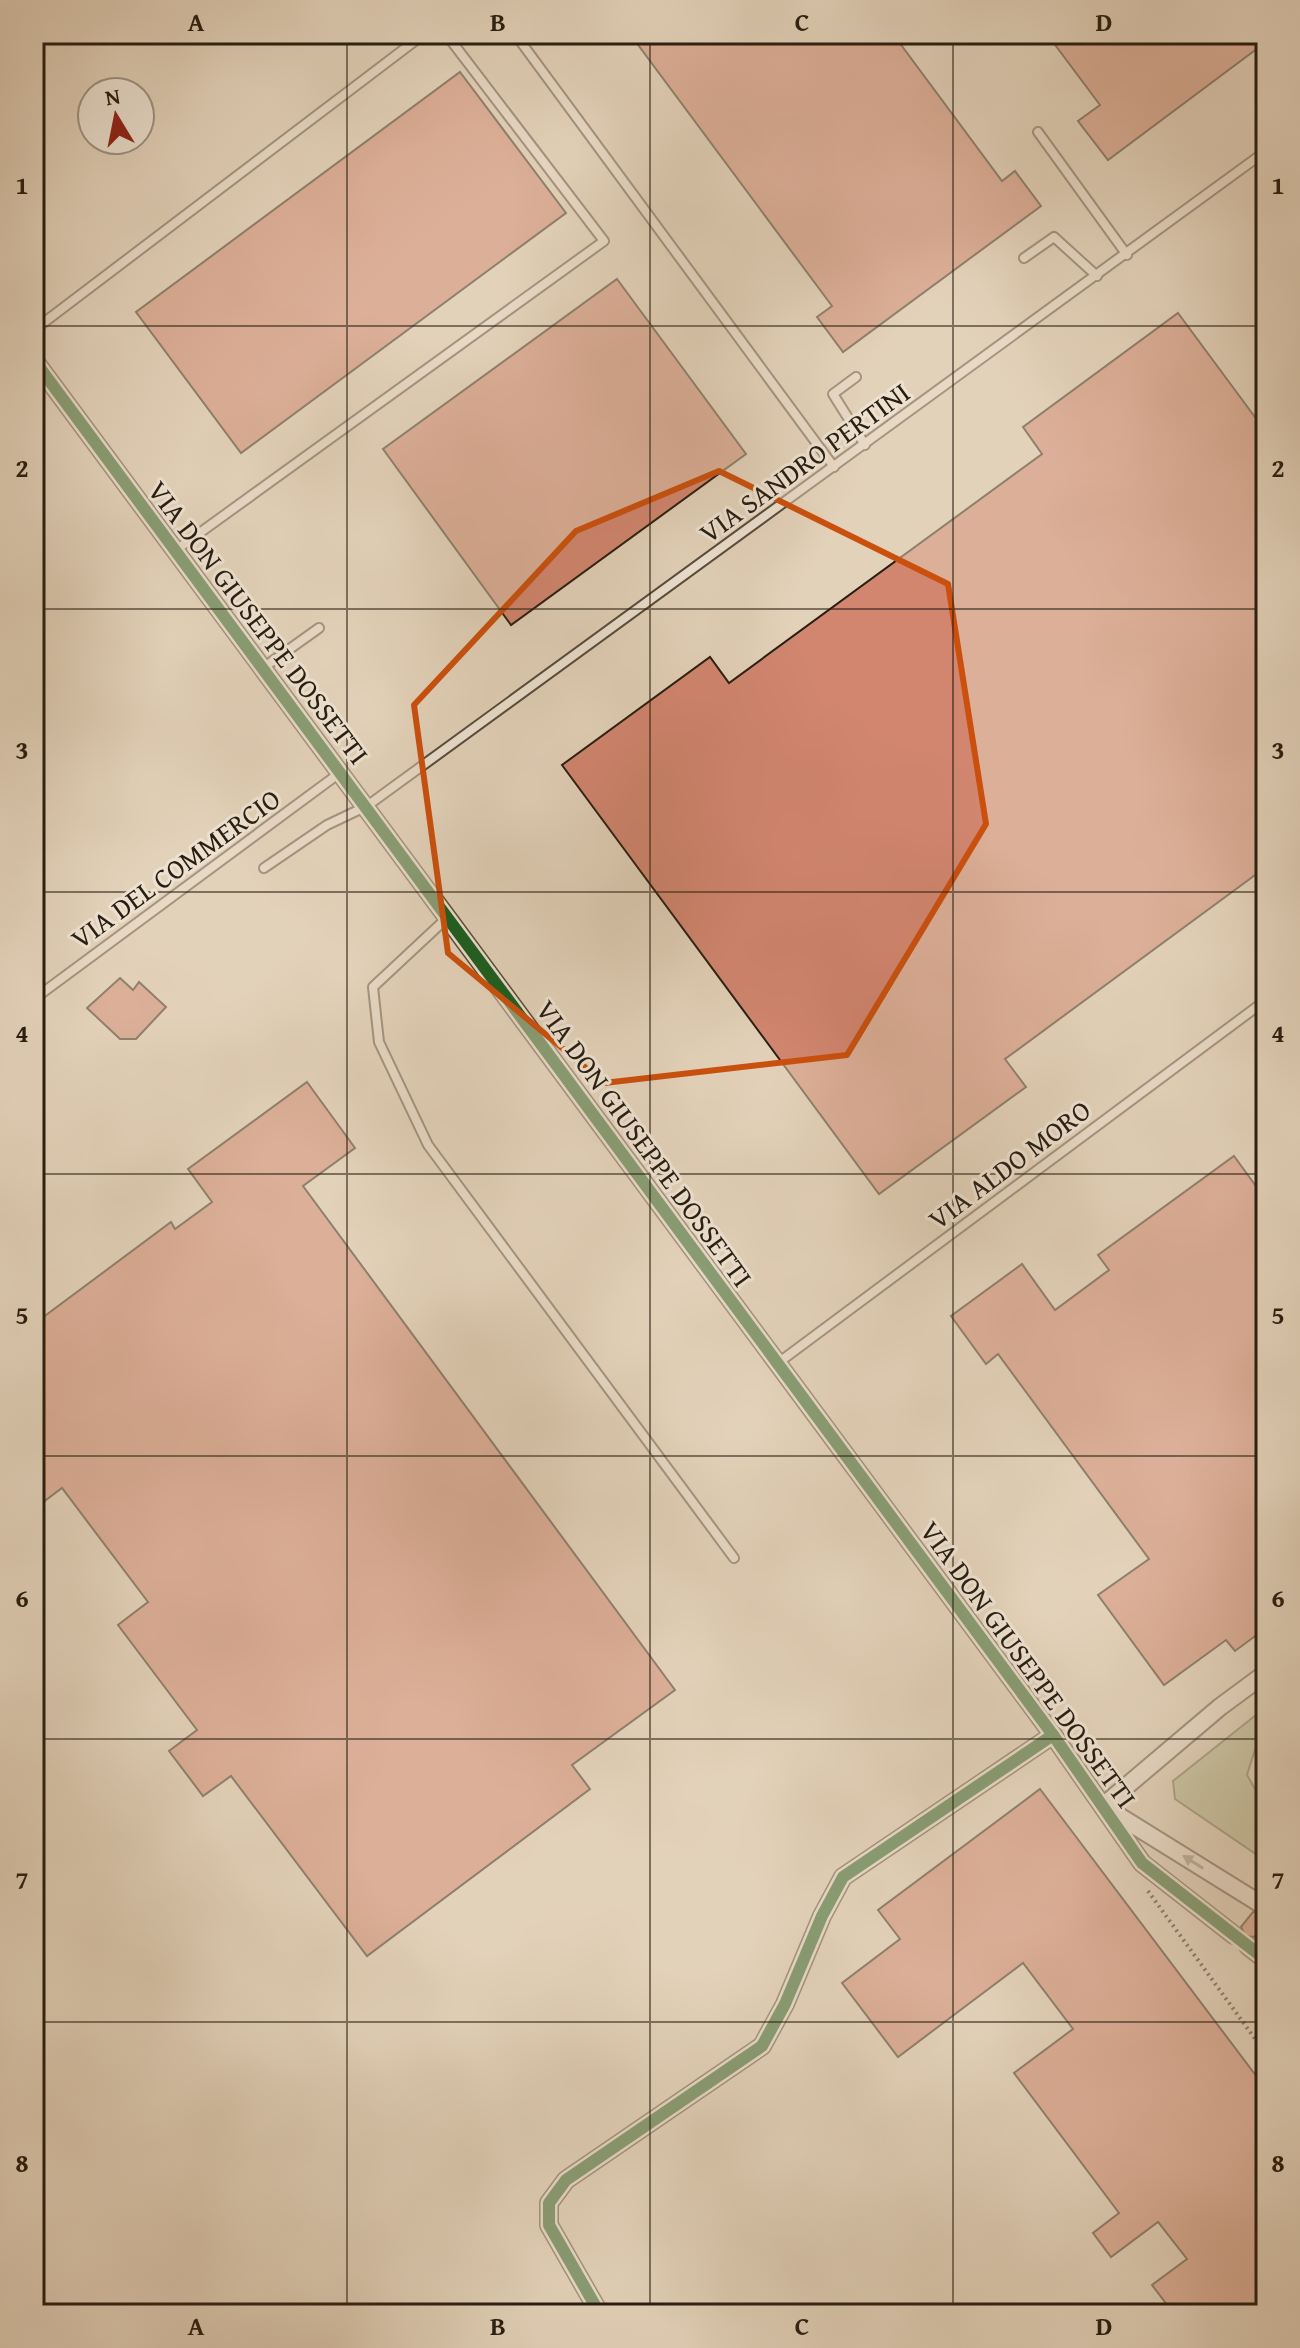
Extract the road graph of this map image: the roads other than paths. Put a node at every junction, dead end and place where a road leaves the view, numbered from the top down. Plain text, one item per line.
1 (424, 34) edge
2 (446, 34) edge
3 (515, 34) edge
4 (1038, 132) dead end
5 (1266, 151) edge
6 (1127, 255) junction
7 (1024, 258) dead end
8 (1097, 276) junction
9 (34, 330) edge
10 (34, 360) edge
11 (856, 377) dead end
12 (865, 445) junction
13 (834, 467) junction
14 (176, 550) junction
15 (319, 628) dead end
16 (263, 668) junction
17 (341, 772) junction
18 (367, 806) junction
19 (264, 868) dead end
20 (448, 917) junction
21 (34, 999) edge
22 (1266, 1000) edge
23 (778, 1363) junction
24 (734, 1558) dead end
25 (1266, 1673) edge
26 (1053, 1735) junction
27 (1103, 1806) junction
28 (1259, 1903) dead end
29 (1234, 1935) dead end
30 (1248, 1946) dead end
31 (1266, 1960) edge
32 (600, 2314) edge

1 - 9 lane
2 - 14 lane
3 - 13 lane
4 - 6 lane
5 - 6 lane, VIA SANDRO PERTINI
6 - 8 lane, VIA SANDRO PERTINI
7 - 8 lane
8 - 12 lane, VIA SANDRO PERTINI
10 - 14 street, VIA DON GIUSEPPE DOSSETTI
11 - 12 lane
12 - 13 lane, VIA SANDRO PERTINI
13 - 18 lane, VIA SANDRO PERTINI
14 - 16 street, VIA DON GIUSEPPE DOSSETTI
15 - 16 lane
16 - 17 street, VIA DON GIUSEPPE DOSSETTI
17 - 18 street, VIA DON GIUSEPPE DOSSETTI
17 - 21 lane, VIA DEL COMMERCIO
18 - 19 lane, VIA SANDRO PERTINI
18 - 20 street, VIA DON GIUSEPPE DOSSETTI
20 - 23 street, VIA DON GIUSEPPE DOSSETTI
20 - 24 lane
22 - 23 lane, VIA ALDO MORO
23 - 26 street, VIA DON GIUSEPPE DOSSETTI
25 - 27 street
26 - 27 street, VIA DON GIUSEPPE DOSSETTI
26 - 32 street
28 -> 27 street, VIA DON GIUSEPPE DOSSETTI
27 - 29 street, VIA DON GIUSEPPE DOSSETTI
30 - 31 street

